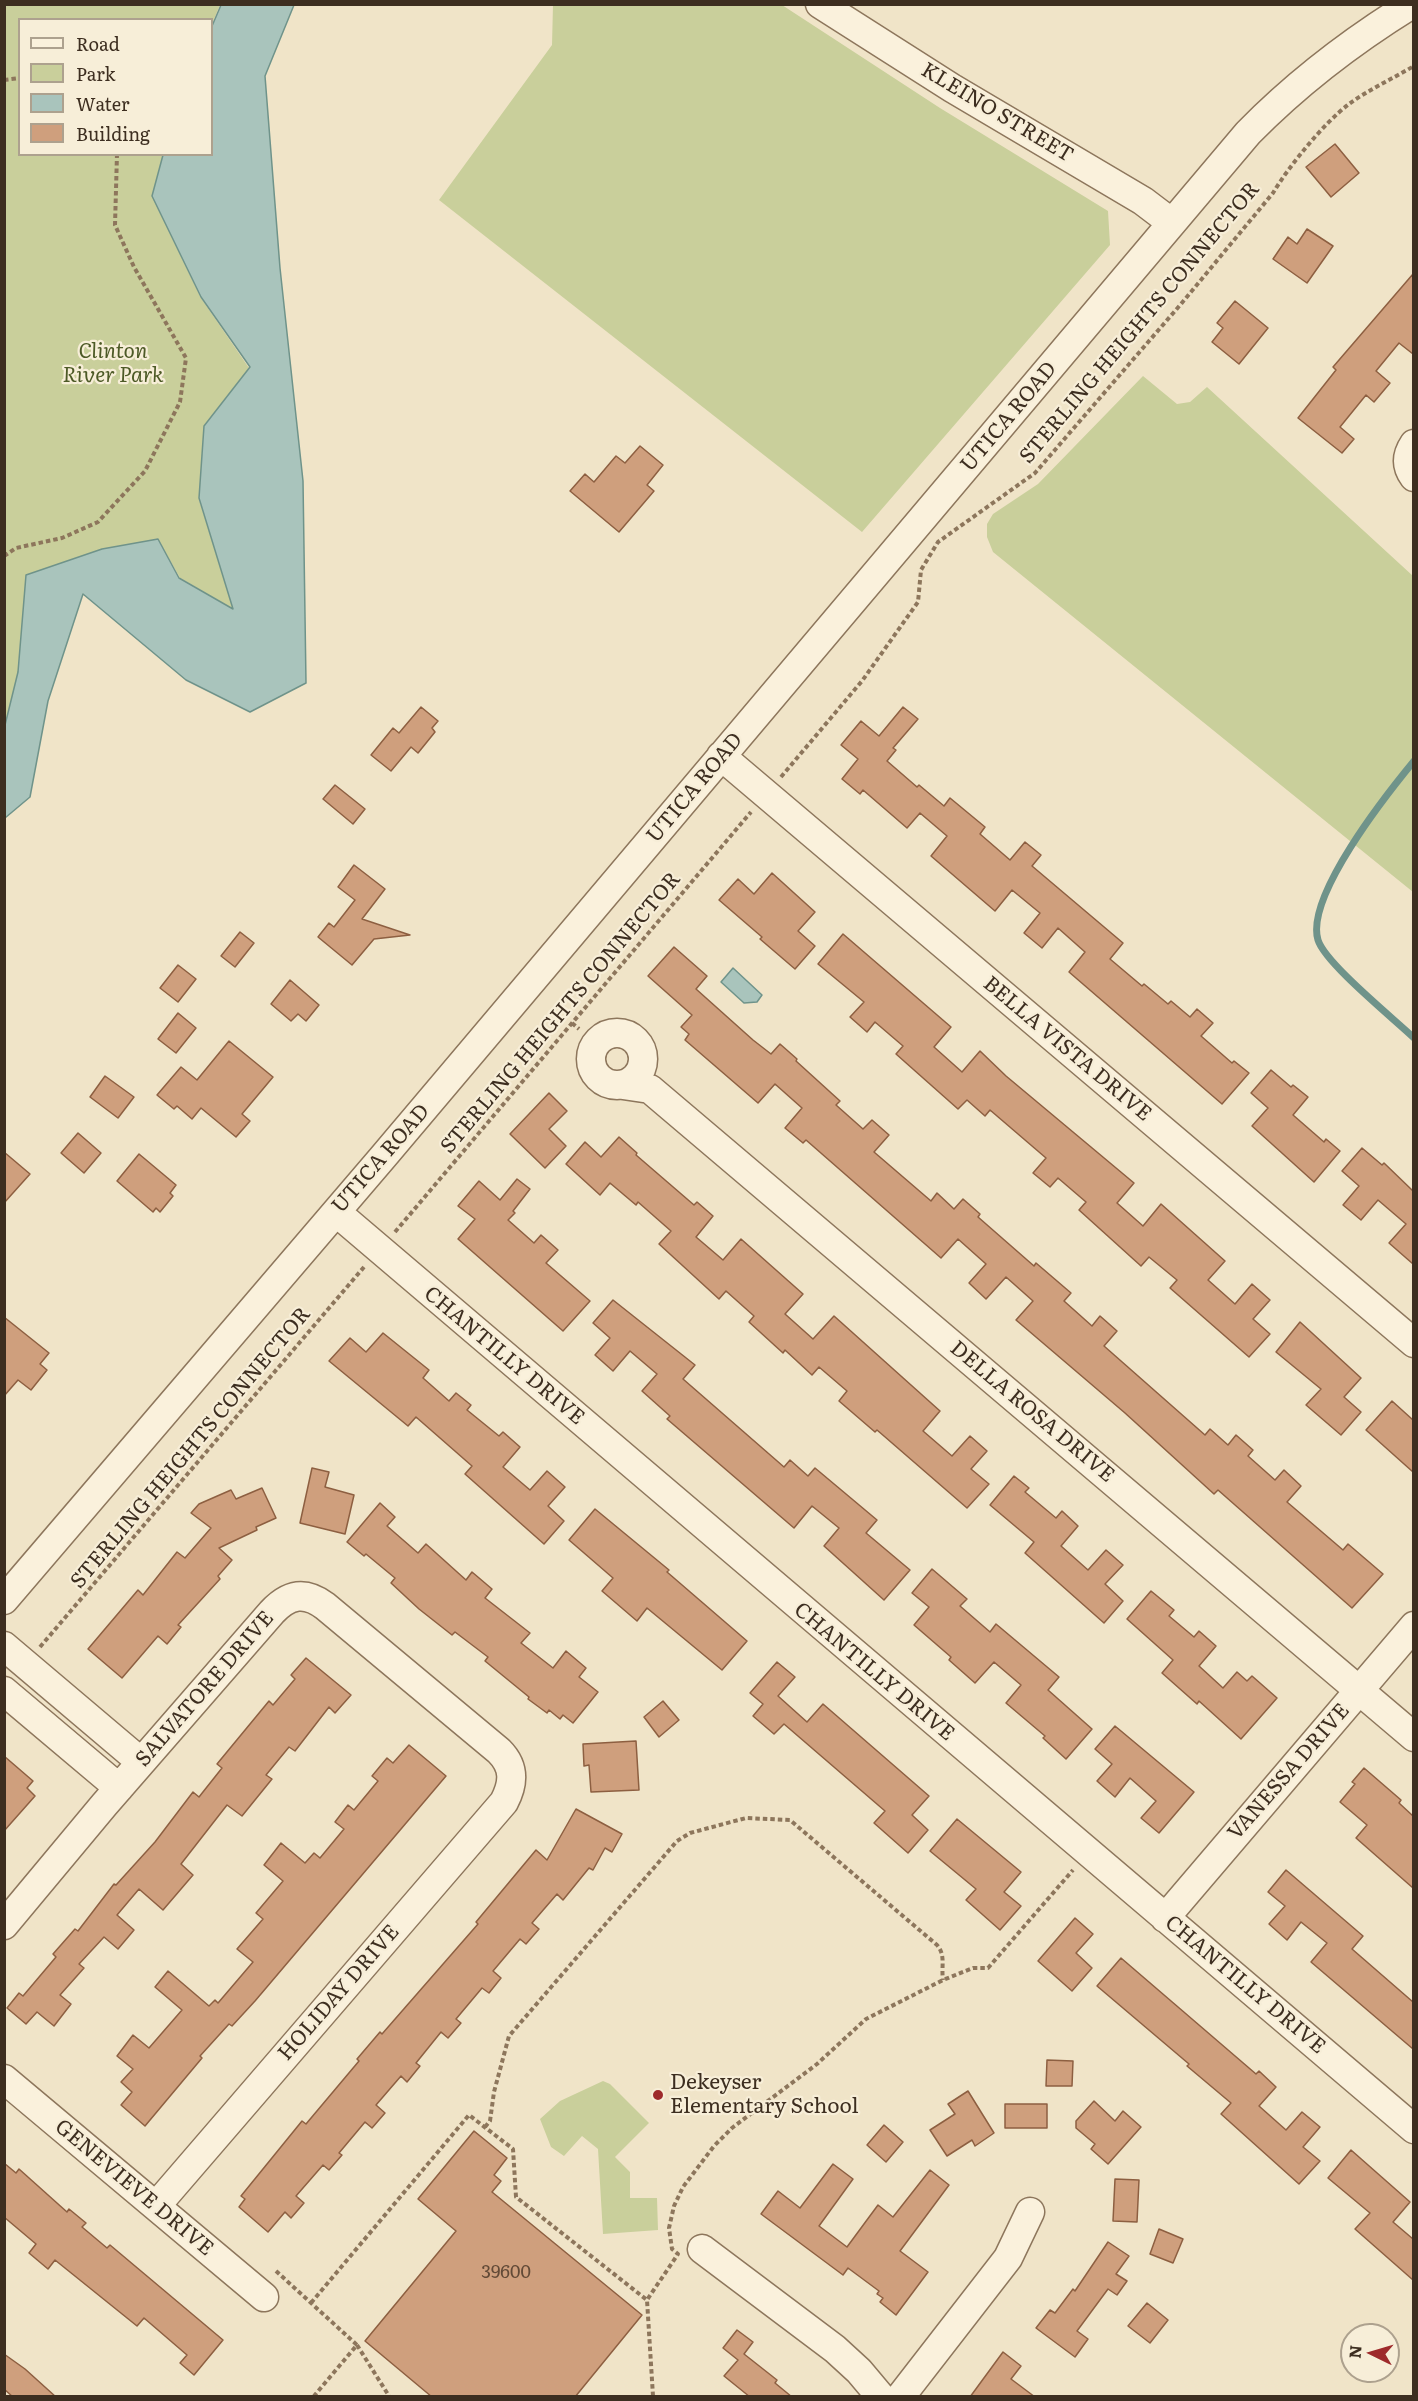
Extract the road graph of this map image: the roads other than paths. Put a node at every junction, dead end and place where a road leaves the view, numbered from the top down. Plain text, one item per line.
1 (820, 4) edge
2 (1412, 4) edge
3 (1172, 223) junction
4 (1413, 444) edge
5 (1413, 477) edge
6 (721, 756) junction
7 (637, 1087) junction
8 (336, 1212) junction
9 (1413, 1343) edge
10 (4, 1600) edge
11 (1413, 1626) edge
12 (4, 1646) edge
13 (4, 1691) edge
14 (1359, 1691) junction
15 (1413, 1737) edge
16 (141, 1762) junction
17 (512, 1775) joint
18 (119, 1788) junction
19 (1165, 1918) junction
20 (4, 1925) edge
21 (4, 2079) edge
22 (1413, 2129) edge
23 (156, 2206) junction
24 (1030, 2212) dead end
25 (702, 2249) dead end
26 (264, 2297) dead end
27 (880, 2397) edge
28 (901, 2397) edge

1 - 3 street, KLEINO STREET
2 - 3 street, UTICA ROAD
3 - 6 street, UTICA ROAD
4 - 5 street
6 - 8 street, UTICA ROAD
6 - 9 street, BELLA VISTA DRIVE
7 - 7 street, DELLA ROSA DRIVE
7 - 14 street, DELLA ROSA DRIVE
8 - 10 street, UTICA ROAD
8 - 19 street, CHANTILLY DRIVE
11 - 14 street, VANESSA DRIVE
12 - 16 street
13 - 18 street
14 - 15 street, DELLA ROSA DRIVE
14 - 19 street, VANESSA DRIVE
16 - 17 street, SALVATORE DRIVE
16 - 18 street, SALVATORE DRIVE
17 - 23 street, HOLIDAY DRIVE
18 - 20 street, SALVATORE DRIVE
19 - 22 street, CHANTILLY DRIVE
21 - 23 street, GENEVIEVE DRIVE
23 - 26 street, GENEVIEVE DRIVE
24 - 28 street
25 - 27 street

